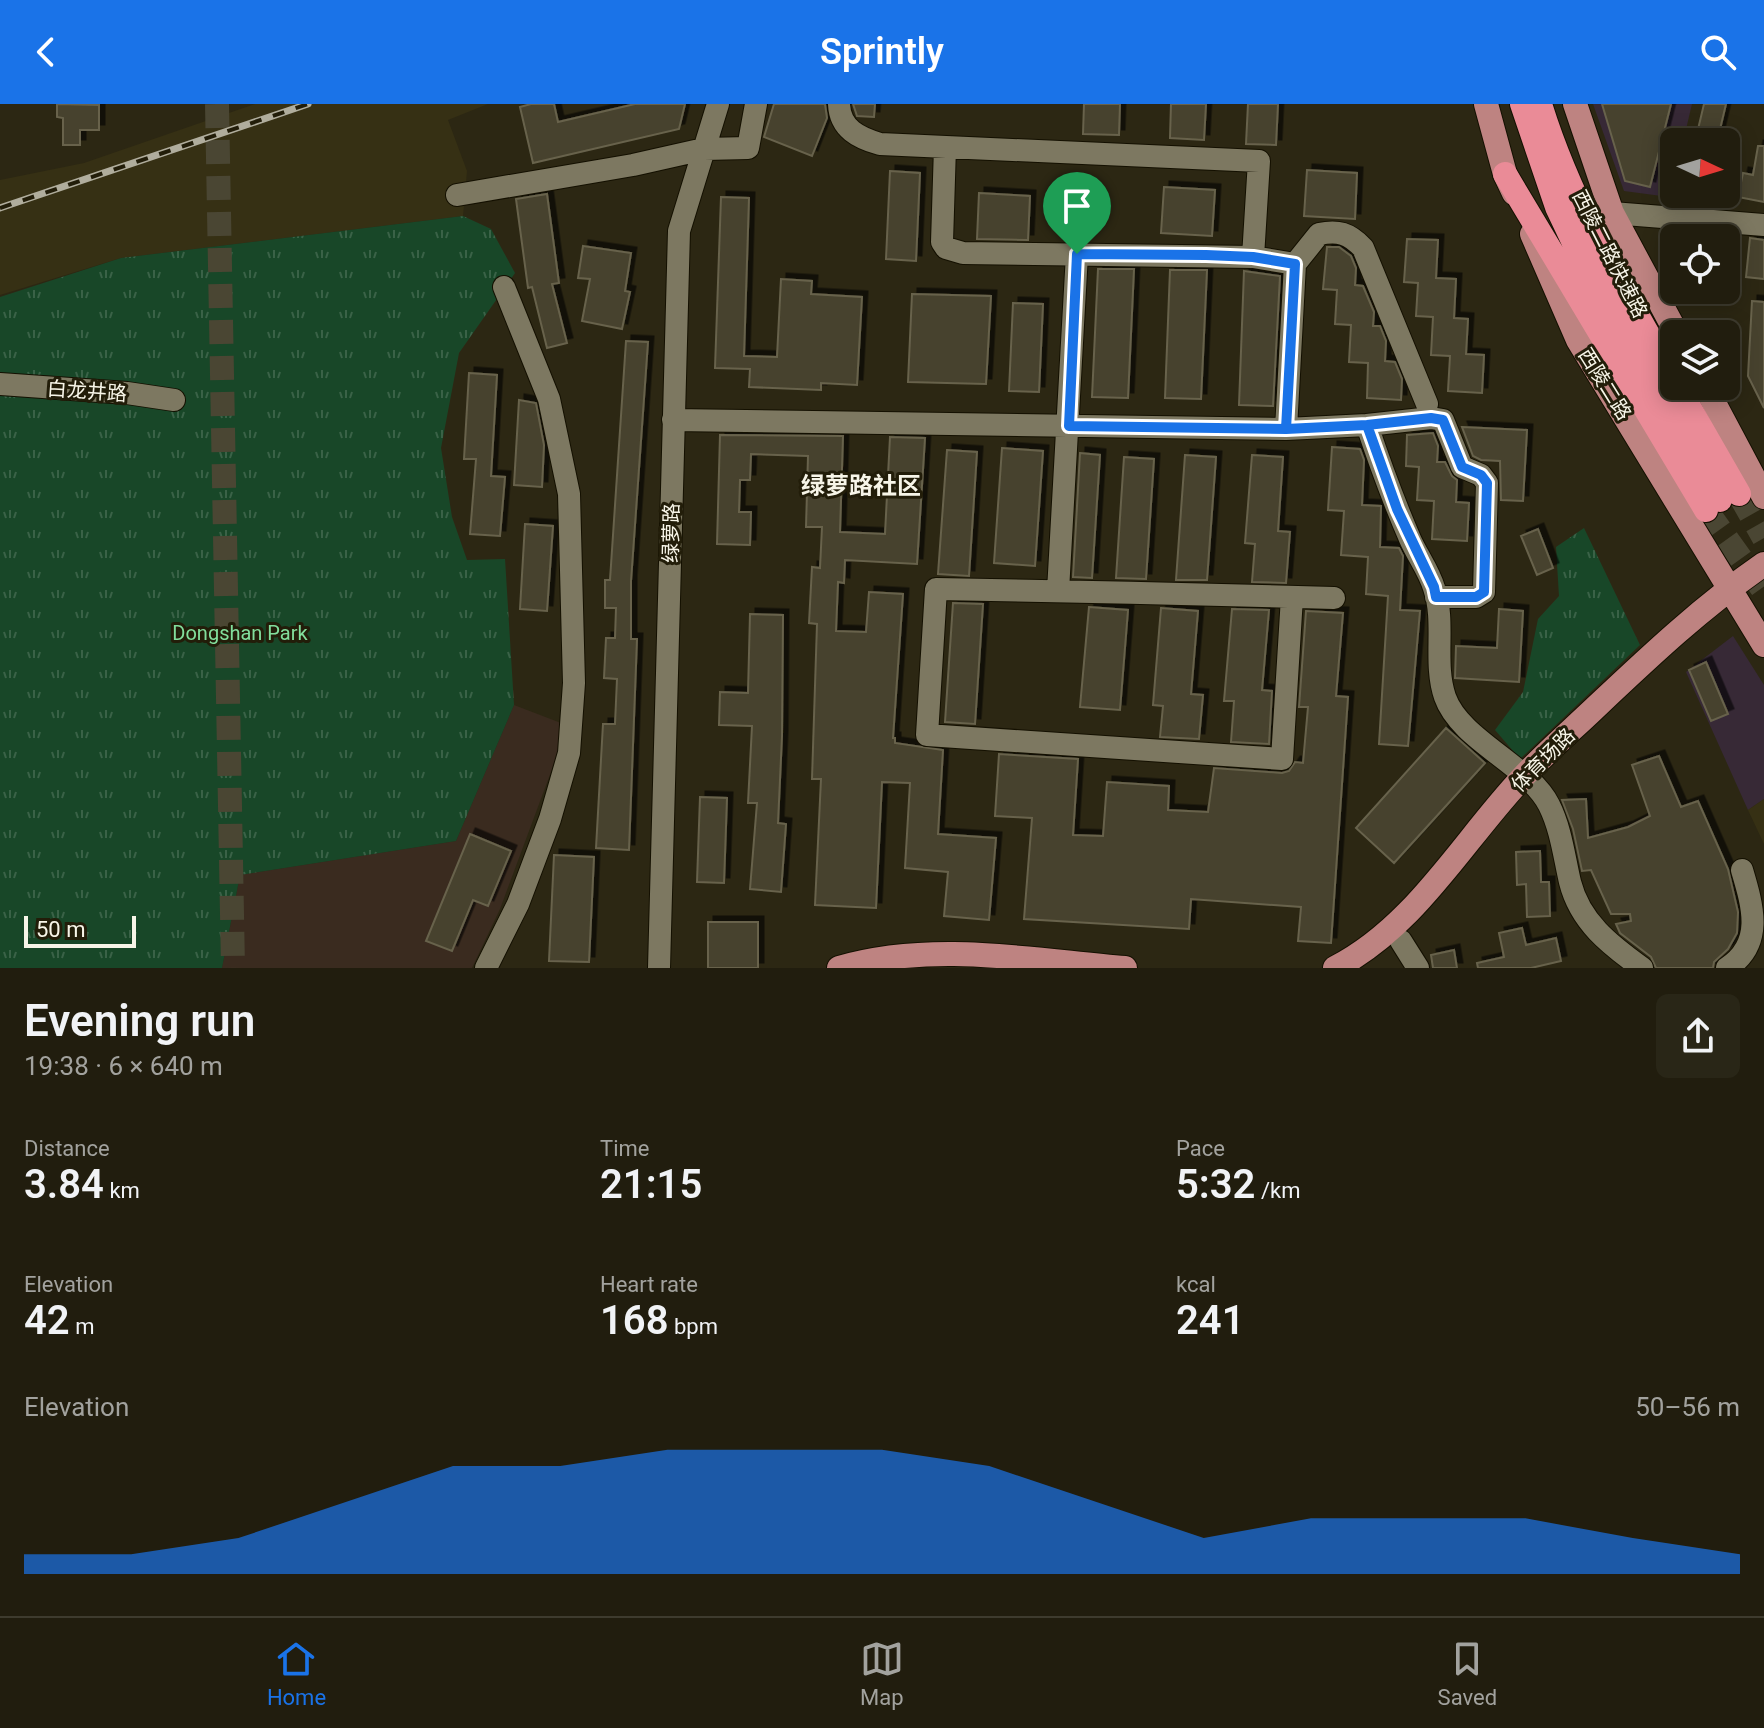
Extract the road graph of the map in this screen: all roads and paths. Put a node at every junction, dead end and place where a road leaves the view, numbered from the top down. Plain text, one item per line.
1 (718, 104) edge
2 (756, 104) edge
3 (839, 104) edge
4 (1486, 104) edge
5 (1522, 104) edge
6 (1540, 104) edge
7 (1554, 104) edge
8 (1575, 104) edge
9 (945, 147) junction
10 (704, 149) junction
11 (1505, 174) junction
12 (457, 195) dead end
13 (1612, 213) junction
14 (1764, 225) edge
15 (1077, 254) junction
16 (1253, 257) junction
17 (1604, 258) junction
18 (1295, 264) junction
19 (504, 287) dead end
20 (1669, 320) edge
21 (1660, 356) edge
22 (0, 384) edge
23 (174, 400) dead end
24 (1682, 400) edge
25 (1712, 400) edge
26 (1427, 404) dead end
27 (673, 420) junction
28 (1367, 425) junction
29 (1069, 426) junction
30 (1286, 429) junction
31 (1764, 497) tunnel mouth
32 (1722, 501) junction
33 (1764, 564) edge
34 (1764, 583) edge
35 (1058, 591) junction
36 (1734, 594) junction
37 (1292, 597) junction
38 (1436, 597) junction
39 (1334, 598) dead end
40 (1764, 645) edge
41 (1529, 782) junction
42 (1742, 870) dead end
43 (1401, 941) junction
44 (486, 968) edge
45 (659, 968) edge
46 (839, 968) edge
47 (887, 968) edge
48 (995, 968) edge
49 (1125, 968) edge
50 (1335, 968) edge
51 (1362, 968) edge
52 (1418, 968) edge
53 (1642, 968) edge
54 (1727, 968) edge

1 - 10 street, 绿萝路
2 - 10 street
3 - 9 street
4 - 11 main road, 西陵二路
5 - 32 highway, 西陵二路快速路
6 - 17 highway, 西陵二路快速路
7 - 17 highway
8 - 13 main road
9 - 15 street
9 - 16 street
10 - 12 street
10 - 27 street, 绿萝路
11 - 32 highway
11 - 36 main road, 西陵二路
13 - 14 street
13 - 20 main road
15 - 16 street
15 - 29 street
16 - 18 street
17 - 21 highway, 西陵二路快速路
18 - 26 street
18 - 30 street
19 - 44 street
22 - 23 street, 白龙井路
24 - 32 highway
25 - 31 main road
27 - 29 street
27 - 45 street, 绿萝路
28 - 30 street
28 - 38 street
28 - 38 street
29 - 30 street
29 - 35 street
33 - 36 main road, 体育场路
34 - 36 main road, 体育场路
35 - 37 street
35 - 37 street
36 - 40 main road, 西陵二路
36 - 41 main road, 体育场路
37 - 39 street
38 - 41 street
41 - 43 main road, 体育场路
41 - 50 main road, 体育场路
41 - 53 street
42 - 54 street
43 - 51 main road, 体育场路
43 - 52 street
46 - 49 main road
47 - 48 main road

